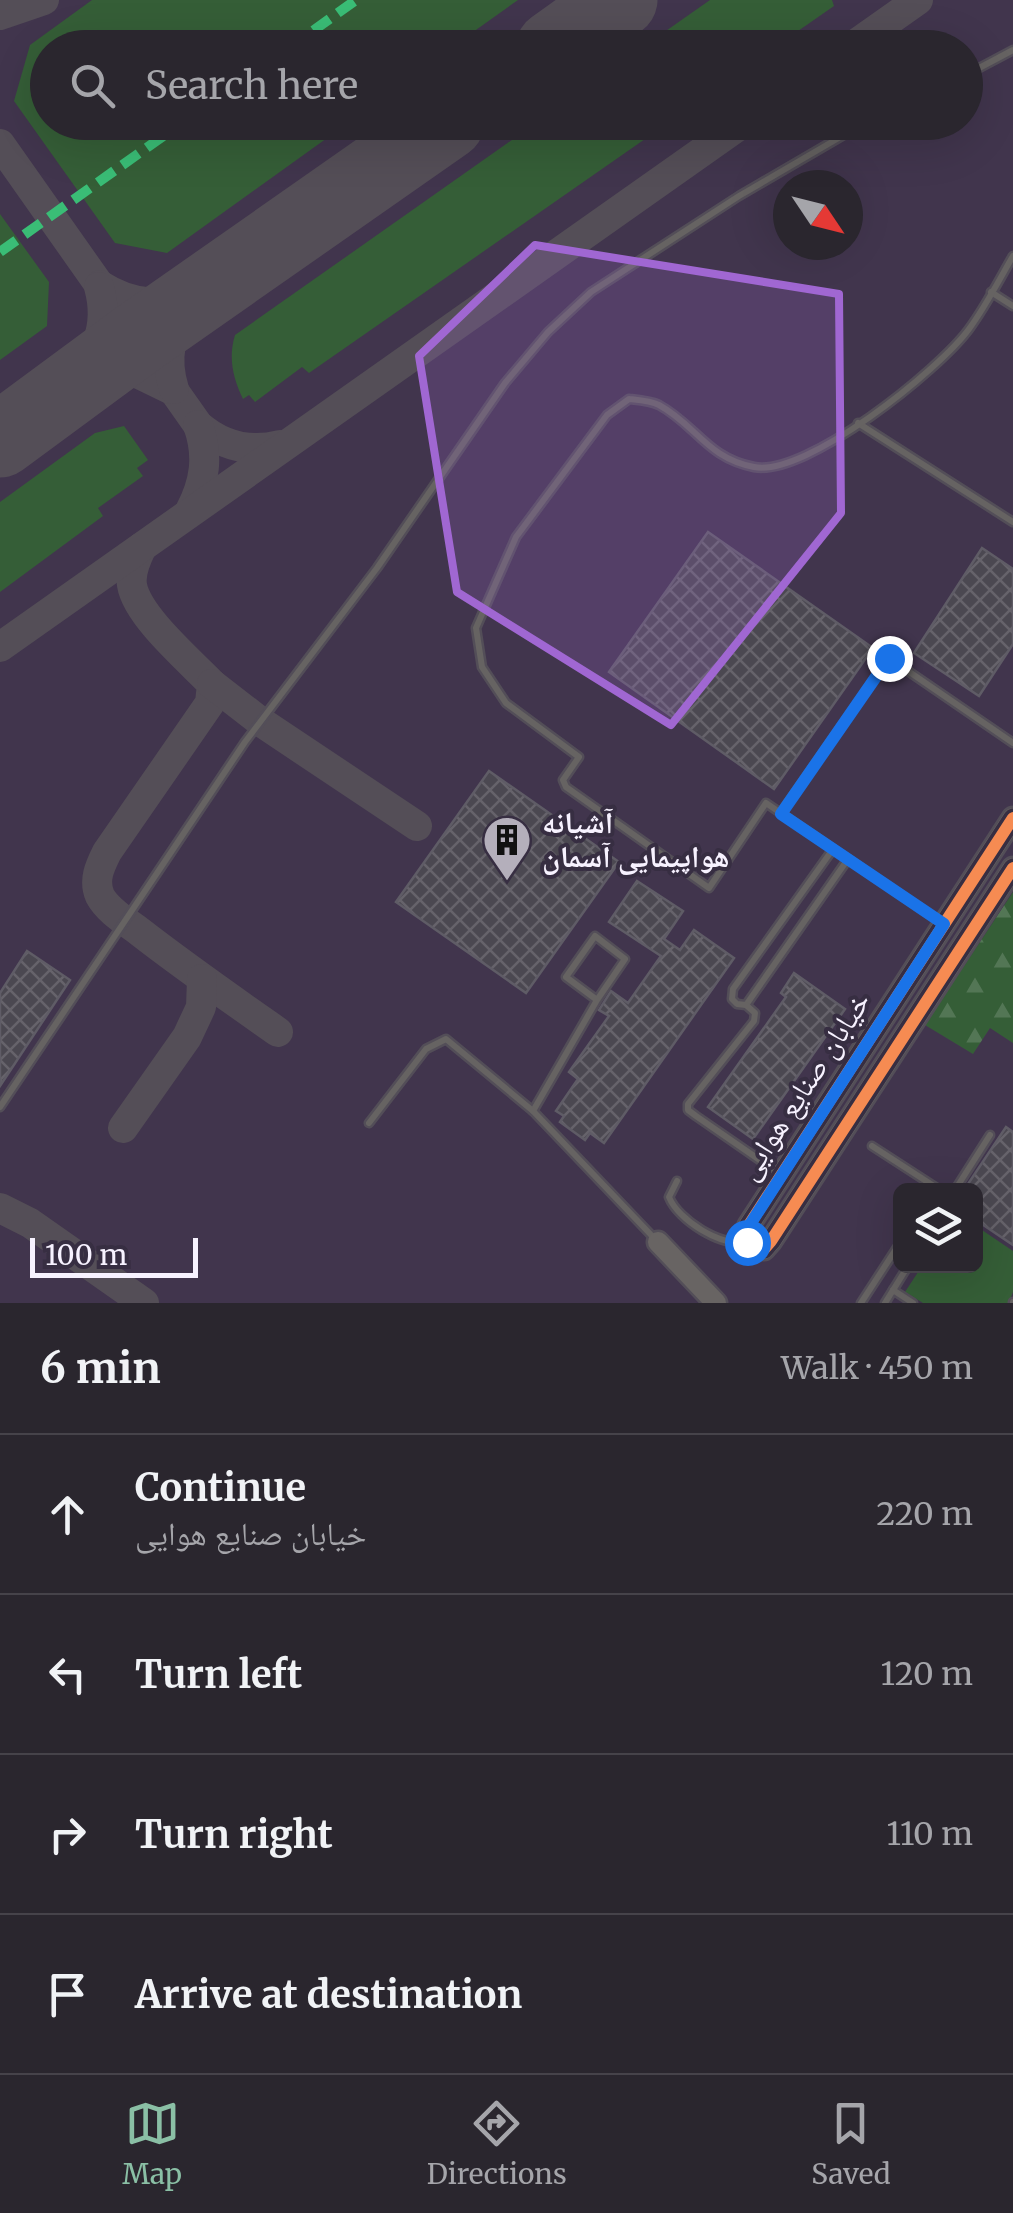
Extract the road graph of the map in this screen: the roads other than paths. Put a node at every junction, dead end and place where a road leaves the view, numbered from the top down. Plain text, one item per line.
1 (1013, 50) edge
2 (983, 67) edge
3 (835, 140) edge
4 (1013, 256) edge
5 (992, 292) junction
6 (1013, 306) edge
7 (858, 423) junction
8 (1013, 522) edge
9 (1012, 740) edge
10 (781, 814) junction
11 (1013, 818) edge
12 (833, 849) junction
13 (848, 860) junction
14 (1013, 868) edge
15 (944, 924) junction
16 (778, 926) junction
17 (793, 938) junction
18 (966, 940) junction
19 (597, 1000) junction
20 (746, 1005) junction
21 (879, 1024) junction
22 (902, 1040) junction
23 (0, 1107) edge
24 (534, 1111) junction
25 (370, 1123) dead end
26 (990, 1134) dead end
27 (872, 1146) dead end
28 (782, 1175) junction
29 (677, 1181) dead end
30 (929, 1183) edge
31 (959, 1183) edge
32 (804, 1191) junction
33 (658, 1242) joint
34 (747, 1242) junction
35 (893, 1254) edge
36 (904, 1273) edge
37 (893, 1290) junction
38 (716, 1303) edge
39 (861, 1303) edge
40 (885, 1303) edge
41 (913, 1303) edge

1 - 2 lane
3 - 23 lane
4 - 5 lane
5 - 6 lane
5 - 7 lane
7 - 8 lane
7 - 10 lane
9 - 10 lane
10 - 12 lane
11 - 15 street, خیابان صنایع هوایی
12 - 13 lane
12 - 16 lane
13 - 15 lane
13 - 17 lane
14 - 18 street, خیابان صنایع هوایی
15 - 18 street
15 - 21 street, خیابان صنایع هوایی
16 - 17 lane
16 - 20 lane
17 - 20 lane
18 - 22 street, خیابان صنایع هوایی
19 - 19 lane
19 - 24 lane
20 - 28 lane
21 - 22 street
21 - 28 street, خیابان صنایع هوایی
22 - 32 street, خیابان صنایع هوایی
24 - 25 lane
24 - 33 lane
26 - 31 lane
27 - 30 lane
28 - 32 street
28 - 34 street, خیابان صنایع هوایی
29 - 34 lane
32 - 34 street, خیابان صنایع هوایی
33 - 38 street
35 - 39 lane
36 - 37 lane
37 - 40 lane
37 - 41 lane

